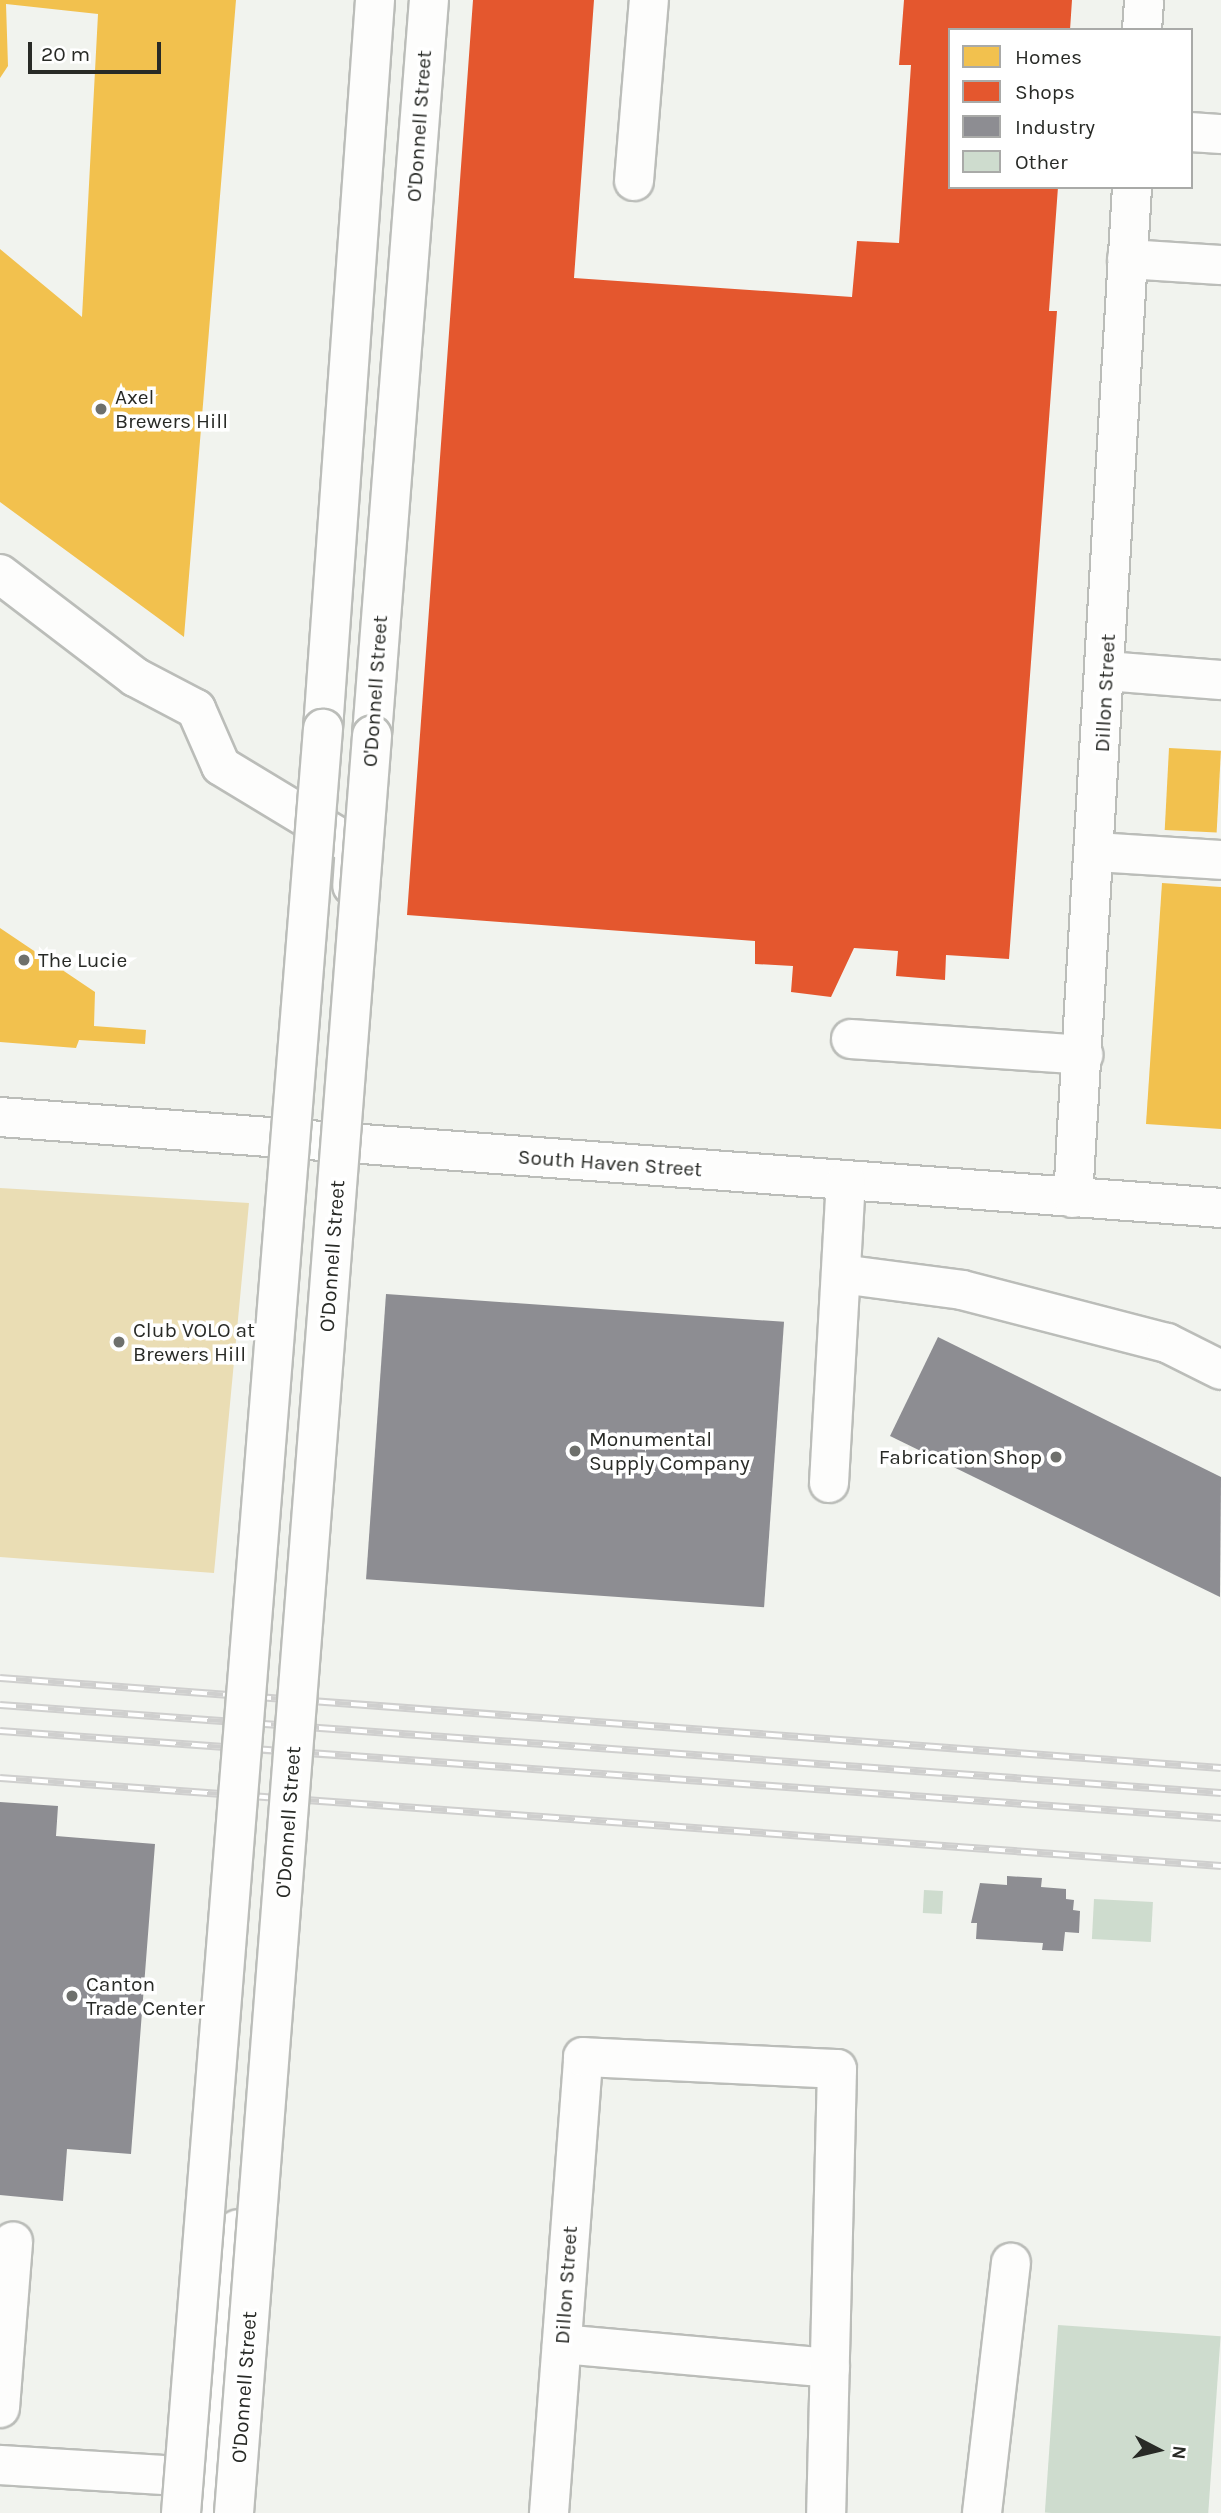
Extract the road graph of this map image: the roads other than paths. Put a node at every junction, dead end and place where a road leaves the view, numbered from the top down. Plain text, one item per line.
1 (375, 0) edge
2 (429, 0) edge
3 (649, 0) edge
4 (1144, 0) edge
5 (1142, 28) edge
6 (1193, 132) edge
7 (1221, 134) edge
8 (634, 181) dead end
9 (1132, 189) edge
10 (1127, 259) junction
11 (1221, 265) edge
12 (0, 574) edge
13 (1106, 671) junction
14 (1221, 680) edge
15 (1095, 852) junction
16 (1221, 860) edge
17 (850, 1039) dead end
18 (1083, 1055) junction
19 (0, 1117) edge
20 (334, 1142) junction
21 (846, 1181) junction
22 (1073, 1198) junction
23 (1221, 1208) edge
24 (841, 1274) junction
25 (1221, 1370) edge
26 (829, 1483) dead end
27 (13, 2242) dead end
28 (1011, 2263) dead end
29 (562, 2344) junction
30 (830, 2368) junction
31 (0, 2408) edge
32 (0, 2465) edge
33 (212, 2496) edge
34 (181, 2513) edge
35 (234, 2513) edge
36 (549, 2513) edge
37 (826, 2513) edge
38 (982, 2513) edge

1 - 34 main road, bridge
2 - 35 main road, O'Donnell Street, bridge
3 - 8 main road
4 - 5 main road
6 - 7 main road
9 - 10 main road, Dillon Street
10 - 11 main road
10 - 13 main road, Dillon Street
12 - 20 main road, O'Donnell Street
13 - 14 main road
13 - 15 main road, Dillon Street
15 - 16 main road
15 - 18 main road, Dillon Street
17 - 18 main road
18 - 22 main road, Dillon Street
19 - 20 main road, South Haven Street
20 - 21 main road, South Haven Street
20 - 33 main road, O'Donnell Street
21 - 22 main road, South Haven Street
21 - 24 main road
22 - 23 main road, South Haven Street
24 - 25 main road
24 - 26 main road
27 - 31 main road
28 - 38 main road
29 - 30 main road
29 - 30 main road, Dillon Street
29 - 36 main road, Dillon Street
30 - 37 main road
32 - 33 main road

